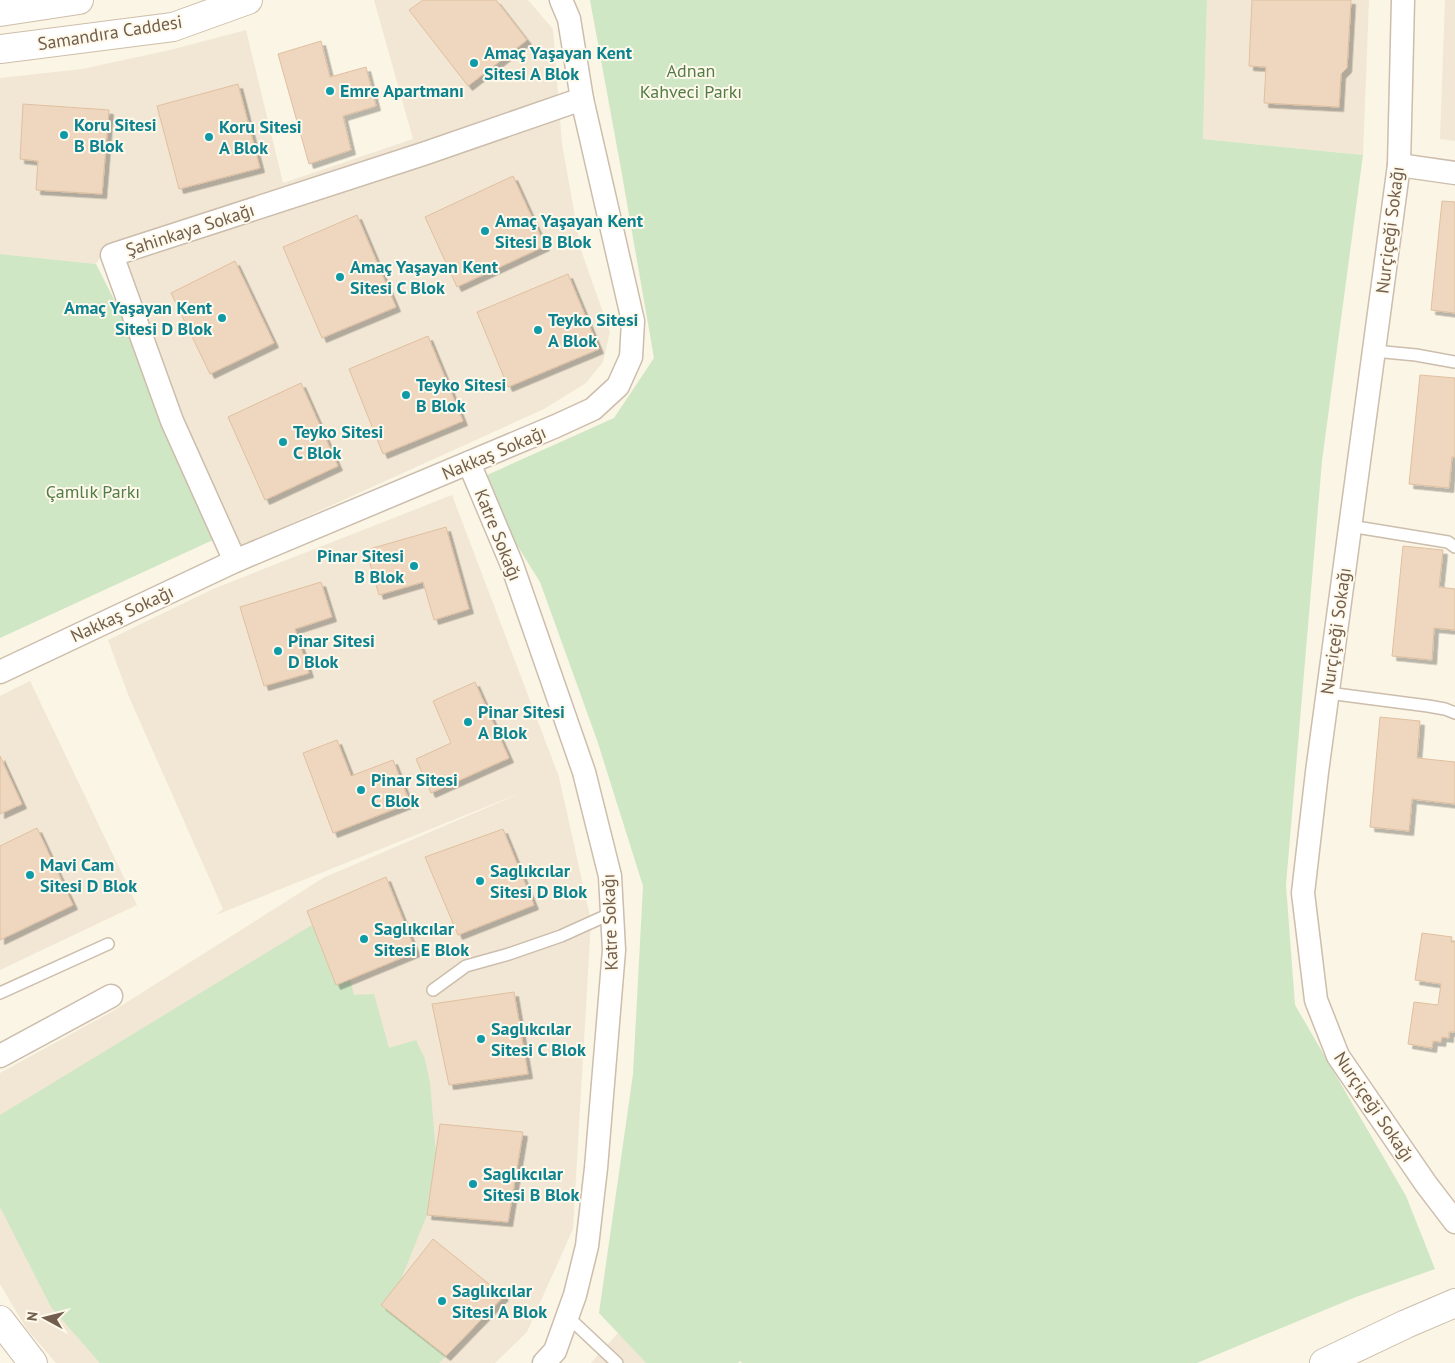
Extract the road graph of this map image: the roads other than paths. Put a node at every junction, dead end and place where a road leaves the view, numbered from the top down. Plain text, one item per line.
1 (79, 0) edge
2 (248, 0) edge
3 (561, 0) edge
4 (1403, 0) edge
5 (0, 12) edge
6 (0, 49) edge
7 (582, 99) junction
8 (1398, 165) junction
9 (1455, 172) edge
10 (1374, 351) junction
11 (1455, 362) edge
12 (469, 463) junction
13 (1350, 526) junction
14 (1455, 547) edge
15 (234, 561) junction
16 (0, 672) edge
17 (1328, 693) junction
18 (1455, 713) edge
19 (612, 913) junction
20 (108, 944) dead end
21 (433, 990) dead end
22 (0, 993) edge
23 (111, 996) dead end
24 (0, 1056) edge
25 (1455, 1222) edge
26 (1455, 1304) edge
27 (567, 1316) junction
28 (0, 1320) edge
29 (33, 1363) edge
30 (544, 1363) edge
31 (617, 1363) edge
32 (1324, 1363) edge

1 - 5 main road
2 - 6 main road, Samandıra Caddesi
3 - 7 street, Nakkaş Sokağı
4 - 8 street, Nurçiçeği Sokağı
7 - 12 street, Nakkaş Sokağı
7 - 15 street, Şahinkaya Sokağı
8 - 9 street
8 - 10 street, Nurçiçeği Sokağı
10 - 11 lane
10 - 13 street, Nurçiçeği Sokağı
12 - 15 street, Nakkaş Sokağı
12 - 19 street, Katre Sokağı
13 - 14 lane
13 - 17 street, Nurçiçeği Sokağı
15 - 16 street, Nakkaş Sokağı
17 - 18 lane
17 - 25 street, Nurçiçeği Sokağı
19 - 21 lane
19 - 27 street, Katre Sokağı
20 - 22 lane
23 - 24 street
26 - 32 main road
27 - 30 street, Katre Sokağı
27 - 31 lane
28 - 29 main road

